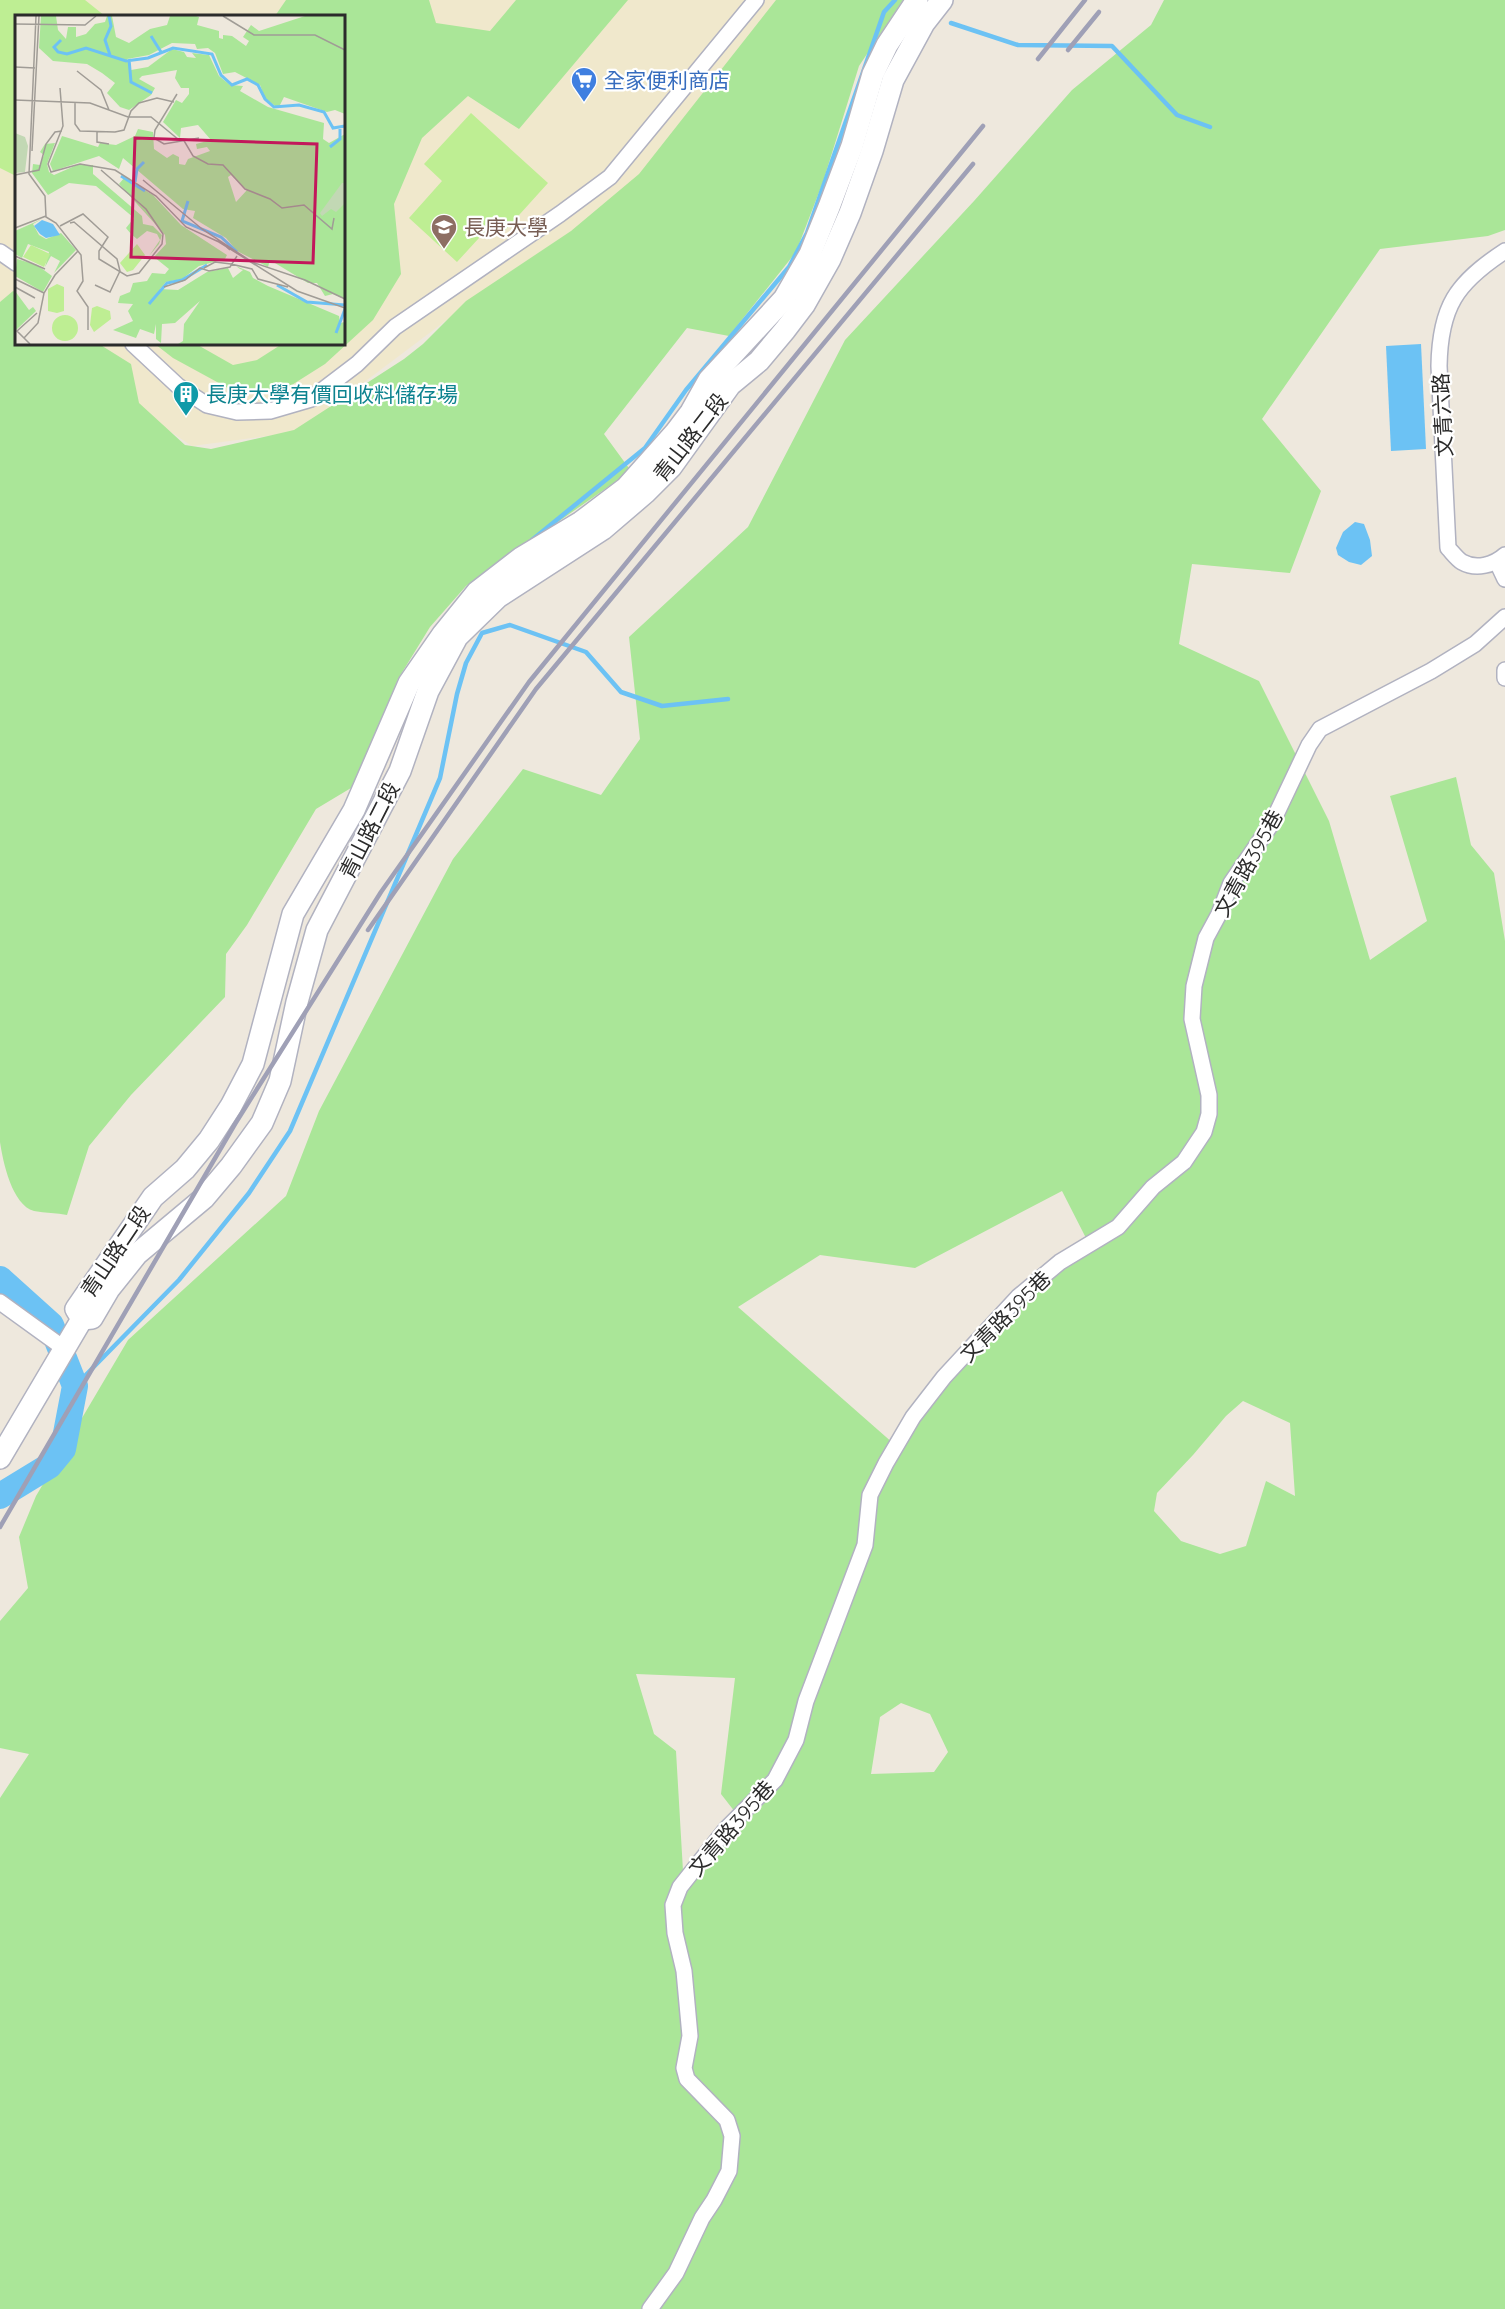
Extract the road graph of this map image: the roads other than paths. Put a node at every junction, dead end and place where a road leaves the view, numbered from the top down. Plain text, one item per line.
1 (756, 0) edge
2 (917, 0) edge
3 (942, 0) edge
4 (1505, 251) edge
5 (0, 252) edge
6 (15, 262) edge
7 (134, 345) edge
8 (1502, 561) edge
9 (1505, 579) edge
10 (1505, 617) edge
11 (1505, 670) edge
12 (1505, 678) edge
13 (6, 1306) edge
14 (82, 1319) junction
15 (64, 1349) junction
16 (0, 1458) edge
17 (650, 2309) edge

1 - 7 street
2 - 14 street, 青山路二段
3 - 14 street, 青山路二段
4 - 8 street, 文青六路
5 - 6 street
8 - 9 street
10 - 17 street, 文青路395巷
11 - 12 street
13 - 15 street
14 - 15 street
15 - 16 street

